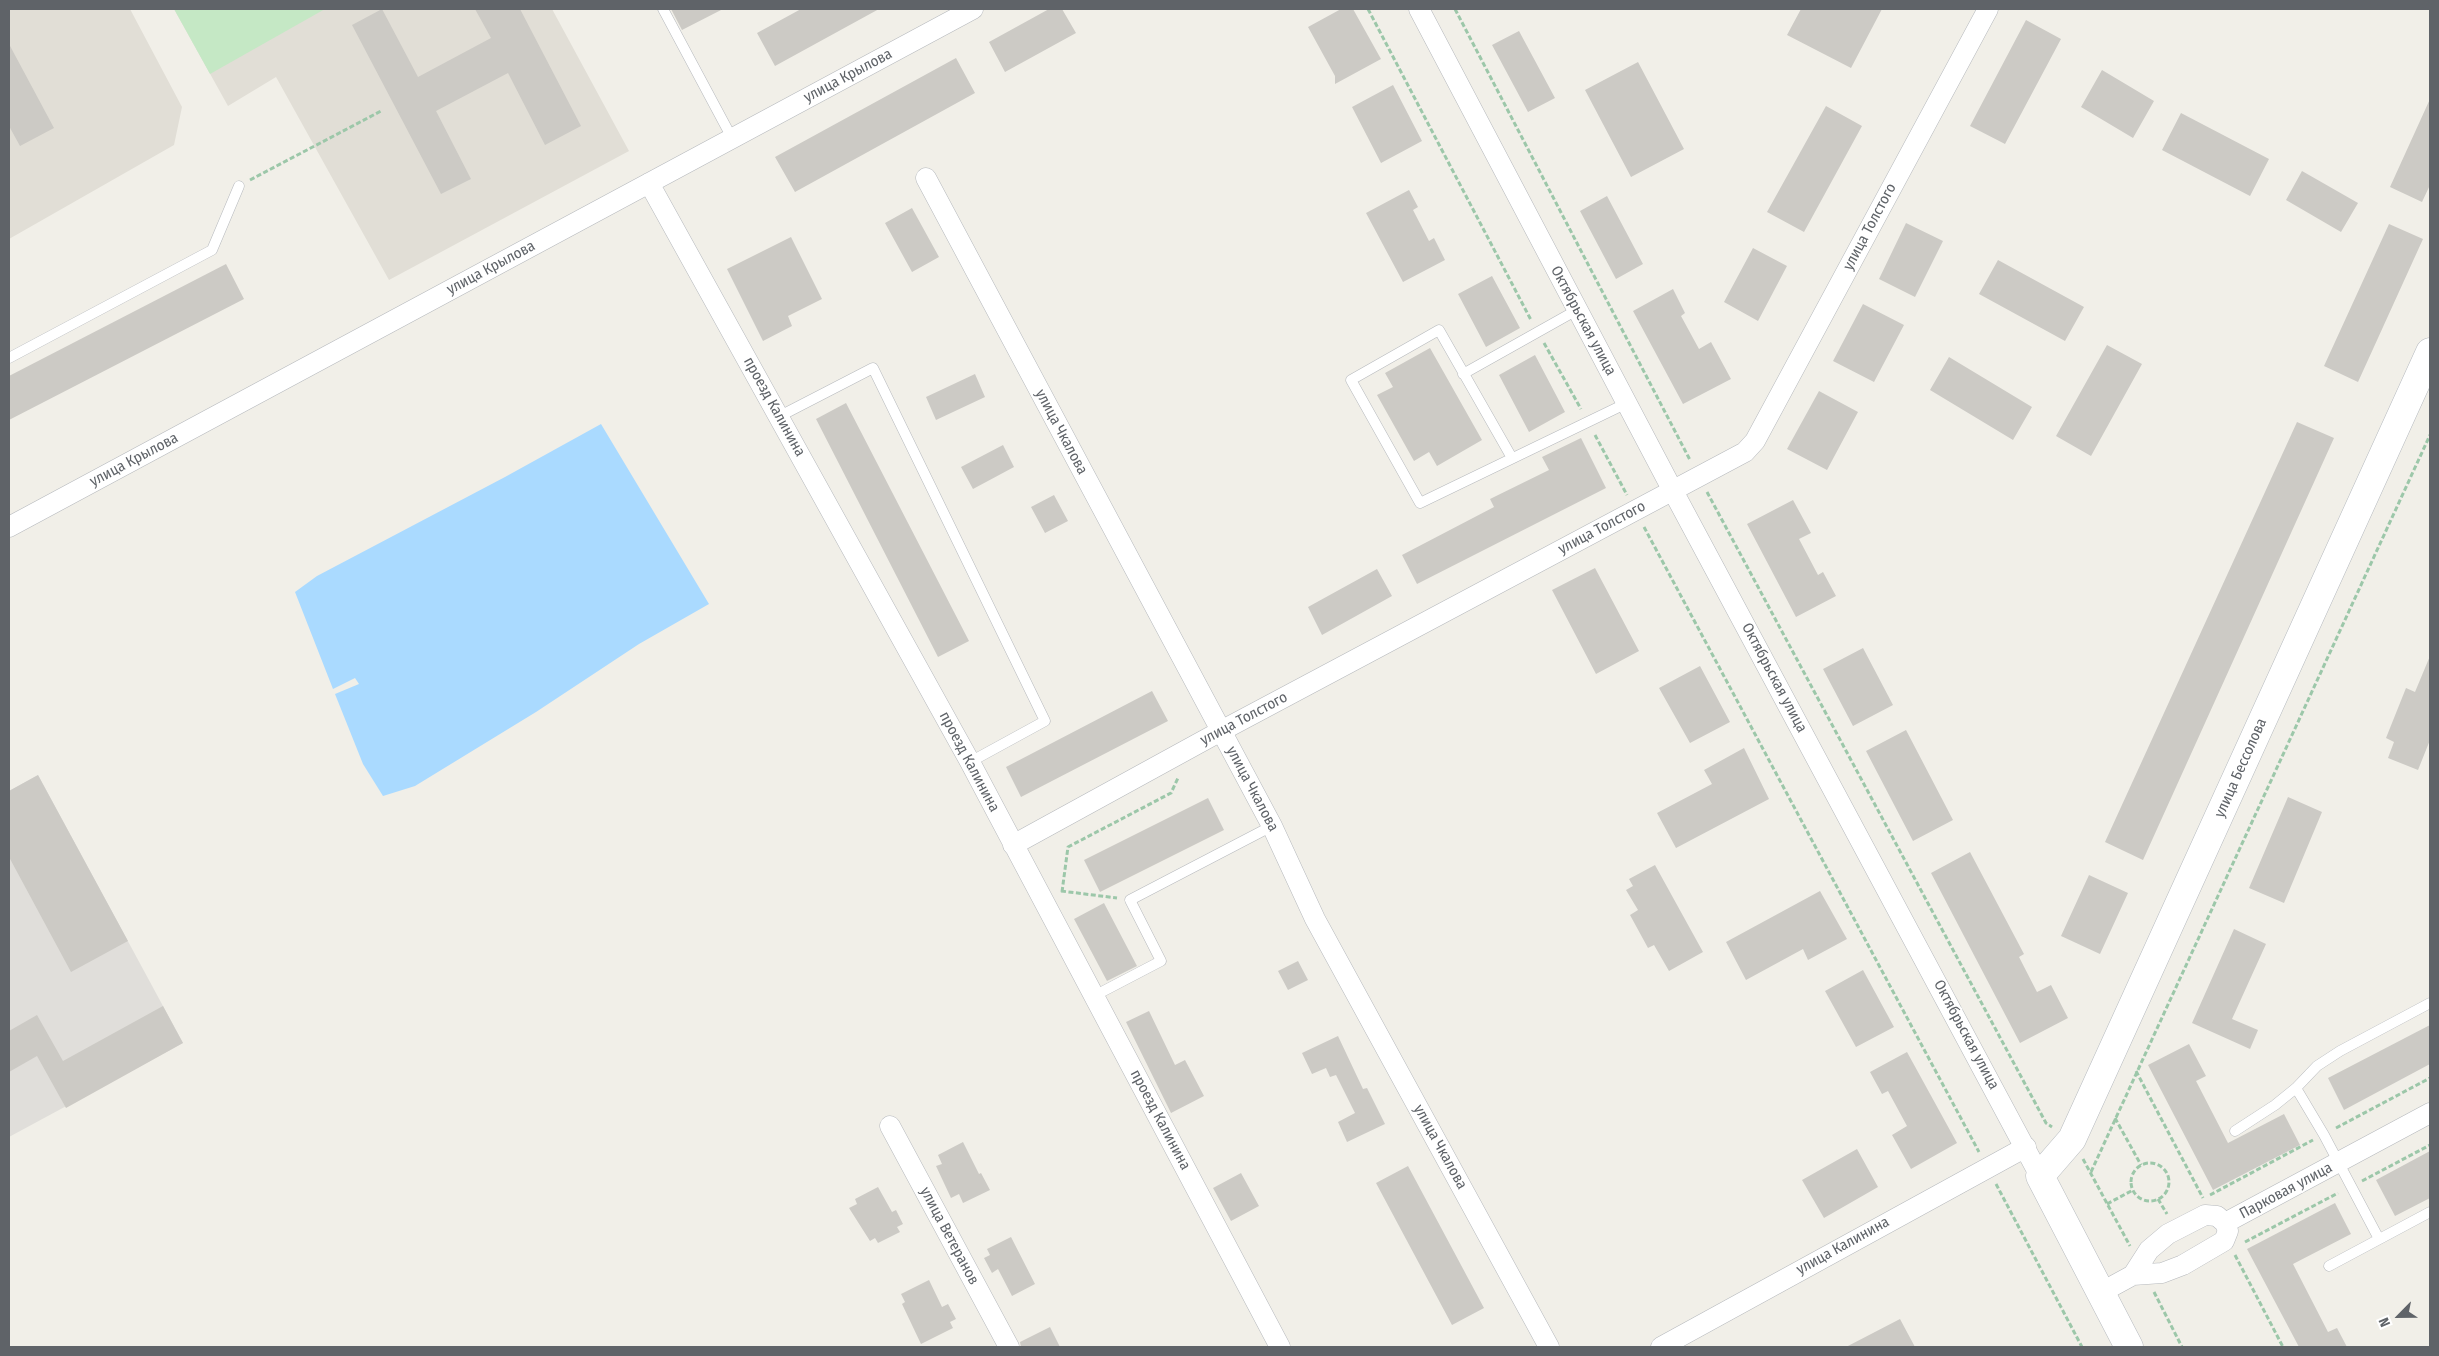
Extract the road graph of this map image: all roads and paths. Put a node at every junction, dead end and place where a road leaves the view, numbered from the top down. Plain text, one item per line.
1 (663, 9) edge
2 (973, 9) edge
3 (1368, 9) edge
4 (1419, 9) edge
5 (1454, 9) edge
6 (1988, 9) edge
7 (381, 111) dead end
8 (732, 138) junction
9 (926, 178) dead end
10 (649, 183) junction
11 (239, 186) joint
12 (1577, 310) junction
13 (1538, 332) junction
14 (2430, 352) edge
15 (9, 358) edge
16 (1463, 374) junction
17 (1627, 402) junction
18 (780, 416) junction
19 (1588, 421) junction
20 (2430, 435) edge
21 (1512, 458) junction
22 (1699, 477) junction
23 (1673, 491) junction
24 (1636, 510) junction
25 (10, 522) edge
26 (1221, 731) junction
27 (1191, 747) junction
28 (970, 762) junction
29 (1272, 826) junction
30 (1014, 845) junction
31 (1061, 891) junction
32 (1066, 900) dead end
33 (1130, 900) junction
34 (1094, 996) junction
35 (2430, 1003) edge
36 (2136, 1071) junction
37 (2430, 1078) edge
38 (2296, 1088) junction
39 (2430, 1113) edge
40 (2115, 1118) junction
41 (890, 1126) dead end
42 (2235, 1131) dead end
43 (2324, 1135) junction
44 (2072, 1139) junction
45 (2430, 1145) edge
46 (2026, 1147) junction
47 (2338, 1162) junction
48 (2141, 1164) junction
49 (1988, 1168) junction
50 (2090, 1172) junction
51 (2040, 1176) junction
52 (2351, 1186) junction
53 (2132, 1190) junction
54 (2158, 1199) junction
55 (2203, 1199) junction
56 (2196, 1202) dead end
57 (2107, 1204) junction
58 (2430, 1212) edge
59 (2169, 1218) dead end
60 (2225, 1223) junction
61 (2136, 1236) dead end
62 (2379, 1239) junction
63 (2127, 1241) junction
64 (2240, 1244) dead end
65 (2232, 1249) dead end
66 (2328, 1266) dead end
67 (2136, 1269) junction
68 (2162, 1286) dead end
69 (2100, 1293) junction
70 (1009, 1347) edge
71 (1280, 1347) edge
72 (1549, 1347) edge
73 (1662, 1347) edge
74 (2082, 1347) edge
75 (2129, 1347) edge
76 (2182, 1347) edge
77 (2283, 1347) edge

1 - 8 lane
2 - 8 street, улица Крылова
3 - 13 path
4 - 12 street, Октябрьская улица
5 - 22 path
6 - 22 street, улица Толстого
7 - 11 path
8 - 10 street, улица Крылова
9 - 26 street, улица Чкалова
10 - 18 street, проезд Калинина
10 - 25 street, улица Крылова
11 - 15 lane
12 - 13 lane
12 - 17 street, Октябрьская улица
13 - 16 lane
13 - 19 path
14 - 44 main road, улица Бессолова
16 - 21 lane
16 - 21 lane
17 - 19 lane
17 - 23 street, Октябрьская улица
18 - 28 street, проезд Калинина
18 - 28 lane
19 - 21 lane
19 - 24 path
20 - 36 path
22 - 23 street, улица Толстого
22 - 44 path
23 - 24 street, улица Толстого
23 - 46 street, Октябрьская улица
24 - 26 street, улица Толстого
24 - 49 path
26 - 27 street, улица Толстого
26 - 29 street, улица Чкалова
27 - 30 street, улица Толстого
27 - 31 path
28 - 30 street, проезд Калинина
29 - 33 lane
29 - 72 street, улица Чкалова
30 - 34 street, проезд Калинина
31 - 32 path
31 - 33 path
33 - 34 lane
34 - 71 street, проезд Калинина
35 - 38 lane
36 - 40 path
36 - 55 path
37 - 43 path
38 - 42 lane
38 - 43 lane
39 - 47 street, Парковая улица
40 - 48 path
40 - 50 path
41 - 70 street, улица Ветеранов
43 - 47 lane
43 - 55 path
44 - 50 path
44 - 51 main road, улица Бессолова
45 - 52 path
46 - 49 street, улица Калинина
46 - 51 street, Октябрьская улица
47 - 52 lane
47 - 60 street, Парковая улица
48 - 53 path
48 - 54 path
49 - 73 street, улица Калинина
49 - 74 path
50 - 57 path
51 - 69 main road, Октябрьская улица
52 - 62 lane
52 - 64 path
53 - 54 path
53 - 57 path
54 - 59 path
55 - 56 path
57 - 63 path
58 - 62 lane
60 - 67 street
60 - 67 street, Парковая улица
61 - 63 path
62 - 66 lane
63 - 67 path
65 - 77 path
67 - 69 street, Парковая улица
68 - 76 path
69 - 75 main road, Октябрьская улица

